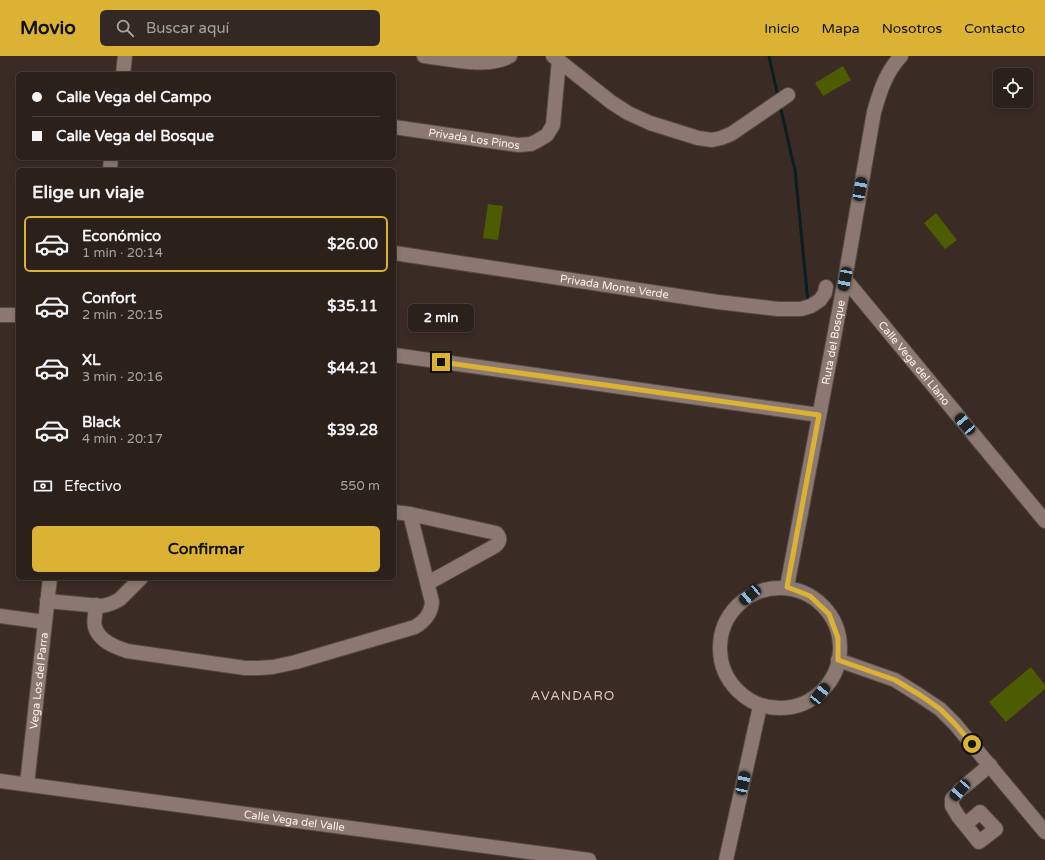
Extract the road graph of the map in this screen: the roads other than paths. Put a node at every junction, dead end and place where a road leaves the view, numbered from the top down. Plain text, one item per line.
1 (124, 56) edge
2 (424, 56) edge
3 (510, 56) edge
4 (901, 56) edge
5 (556, 58) edge
6 (122, 72) edge
7 (788, 95) dead end
8 (396, 127) edge
9 (396, 252) edge
10 (845, 279) junction
11 (826, 287) dead end
12 (0, 315) edge
13 (16, 315) edge
14 (396, 355) edge
15 (819, 415) junction
16 (396, 512) edge
17 (410, 514) junction
18 (1045, 521) edge
19 (50, 580) edge
20 (139, 580) edge
21 (428, 583) junction
22 (787, 587) junction
23 (47, 600) junction
24 (96, 605) junction
25 (0, 616) edge
26 (45, 622) junction
27 (838, 660) junction
28 (760, 706) junction
29 (990, 765) junction
30 (0, 780) edge
31 (27, 784) junction
32 (965, 825) dead end
33 (1045, 832) edge
34 (589, 860) edge
35 (726, 860) edge

1 - 6 street
2 - 3 street
4 - 10 street, Ruta del Bosque
5 - 7 street
5 - 8 street, Privada Los Pinos
9 - 11 street, Privada Monte Verde
10 - 15 street, Ruta del Bosque
10 - 18 street, Calle Vega del Llano
12 - 13 street
14 - 15 street
15 - 22 street, Ruta del Bosque
16 - 17 street
17 - 21 street
17 - 21 street
19 - 23 street, Vega Los del Parra
20 - 24 street
21 - 24 street
22 - 27 street
22 - 28 street
23 - 24 street
23 - 26 street, Vega Los del Parra
25 - 26 street
26 - 31 street, Vega Los del Parra
27 - 28 street
27 - 29 street
28 - 35 street
29 - 32 street
29 - 33 street
30 - 31 street, Calle Vega del Valle
31 - 34 street, Calle Vega del Valle

